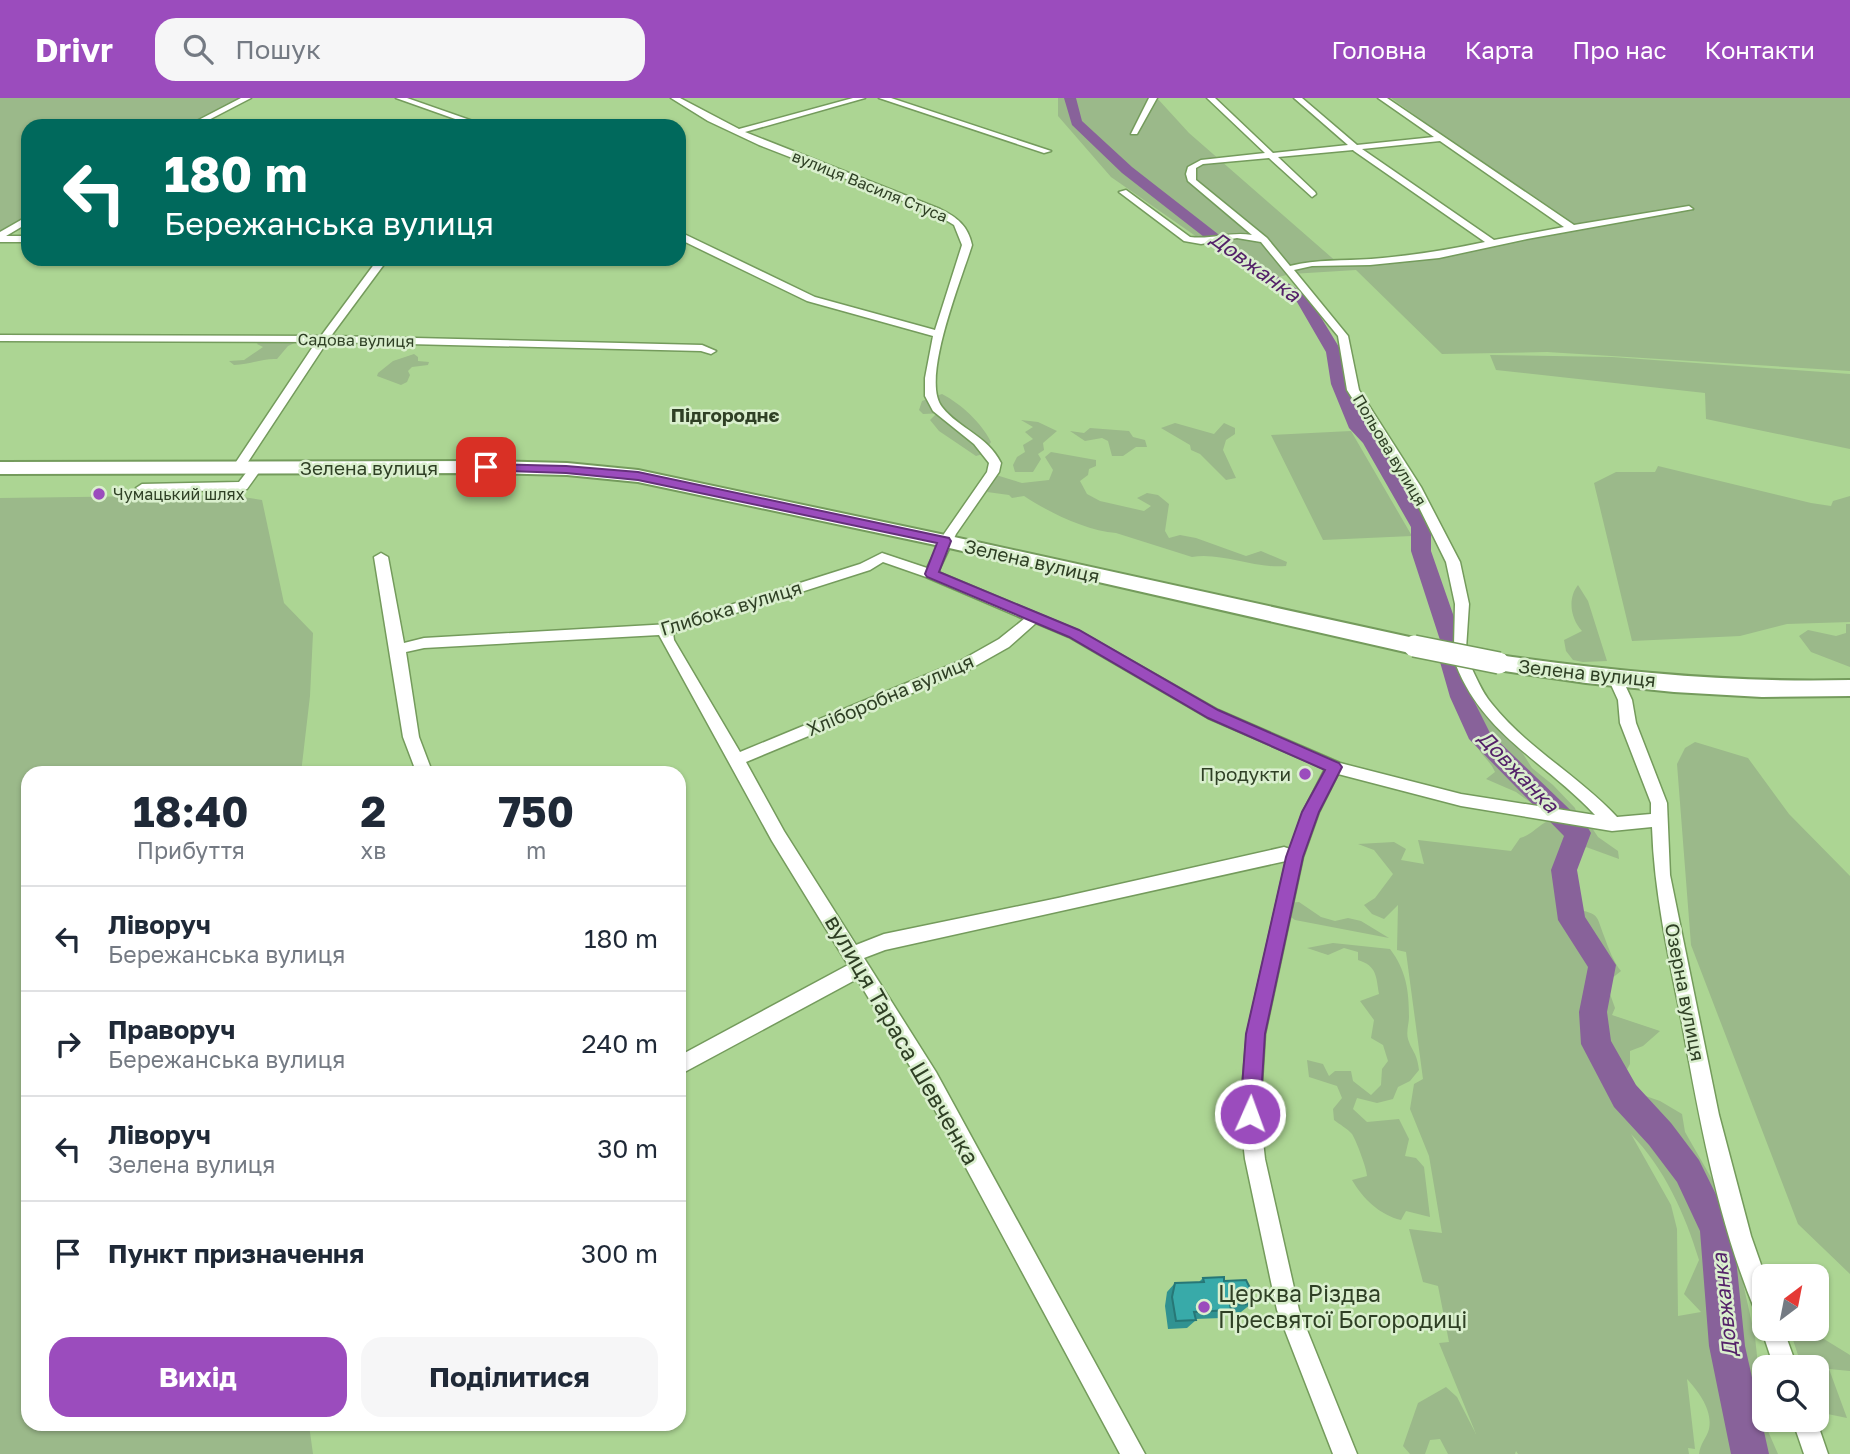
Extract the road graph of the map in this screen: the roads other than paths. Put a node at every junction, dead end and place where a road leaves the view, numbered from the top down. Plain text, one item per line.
1 (247, 98) edge
2 (400, 98) edge
3 (675, 98) edge
4 (861, 98) edge
5 (883, 98) edge
6 (1153, 98) edge
7 (1211, 98) edge
8 (1298, 98) edge
9 (1382, 98) edge
10 (205, 119) edge
11 (462, 119) edge
12 (737, 132) junction
13 (1134, 132) dead end
14 (1441, 139) junction
15 (1357, 149) junction
16 (1047, 151) dead end
17 (1270, 156) junction
18 (1124, 192) dead end
19 (1312, 194) dead end
20 (1689, 209) dead end
21 (21, 224) edge
22 (1573, 229) junction
23 (0, 238) edge
24 (686, 238) edge
25 (21, 239) edge
26 (1264, 240) junction
27 (1492, 243) junction
28 (378, 266) edge
29 (1288, 269) junction
30 (939, 334) junction
31 (0, 338) edge
32 (323, 340) junction
33 (711, 351) dead end
34 (0, 468) edge
35 (247, 468) junction
36 (142, 488) dead end
37 (945, 541) junction
38 (381, 557) dead end
39 (931, 574) junction
40 (1035, 616) junction
41 (665, 630) junction
42 (1461, 645) dead end
43 (398, 649) junction
44 (1463, 665) dead end
45 (1615, 678) junction
46 (1850, 688) edge
47 (736, 760) junction
48 (422, 766) edge
49 (1334, 767) junction
50 (1660, 820) junction
51 (1614, 824) junction
52 (1295, 857) junction
53 (855, 962) junction
54 (686, 1062) edge
55 (1752, 1270) edge
56 (1808, 1432) edge
57 (1133, 1454) edge
58 (1345, 1454) edge
59 (1816, 1454) edge

1 - 10 street
2 - 11 street
3 - 12 street, вулиця Василя Стуса
4 - 12 street
5 - 16 street
6 - 13 street
7 - 17 street
8 - 15 street
9 - 14 street
12 - 30 street, вулиця Василя Стуса
14 - 15 street
14 - 22 street
15 - 17 street
15 - 27 street
17 - 19 street
17 - 26 street, Польова вулиця
18 - 26 street
20 - 22 street
21 - 23 street
22 - 27 street
23 - 25 street
24 - 30 street
26 - 29 street, Польова вулиця
27 - 29 street
28 - 32 street
29 - 42 street, Польова вулиця
30 - 37 street, вулиця Василя Стуса
31 - 32 street, Садова вулиця
32 - 33 street, Садова вулиця
32 - 35 street
34 - 35 highway, Зелена вулиця
35 - 36 street
35 - 37 highway, Зелена вулиця
37 - 39 street
37 - 45 highway, Зелена вулиця, bridge
38 - 43 street
39 - 40 street, Глибока вулиця
39 - 41 street, Глибока вулиця
40 - 47 street, Хліборобна вулиця
40 - 49 street, Глибока вулиця
41 - 43 street, Глибока вулиця
41 - 47 street, вулиця Тараса Шевченка
43 - 48 street
44 - 51 street
45 - 46 highway, Зелена вулиця
45 - 50 street, Озерна вулиця
47 - 53 street, вулиця Тараса Шевченка
49 - 51 street, Глибока вулиця
49 - 52 street
50 - 51 street, Глибока вулиця
50 - 55 street, Озерна вулиця
52 - 53 street
52 - 58 street
53 - 54 street
53 - 57 street, вулиця Тараса Шевченка
56 - 59 street

